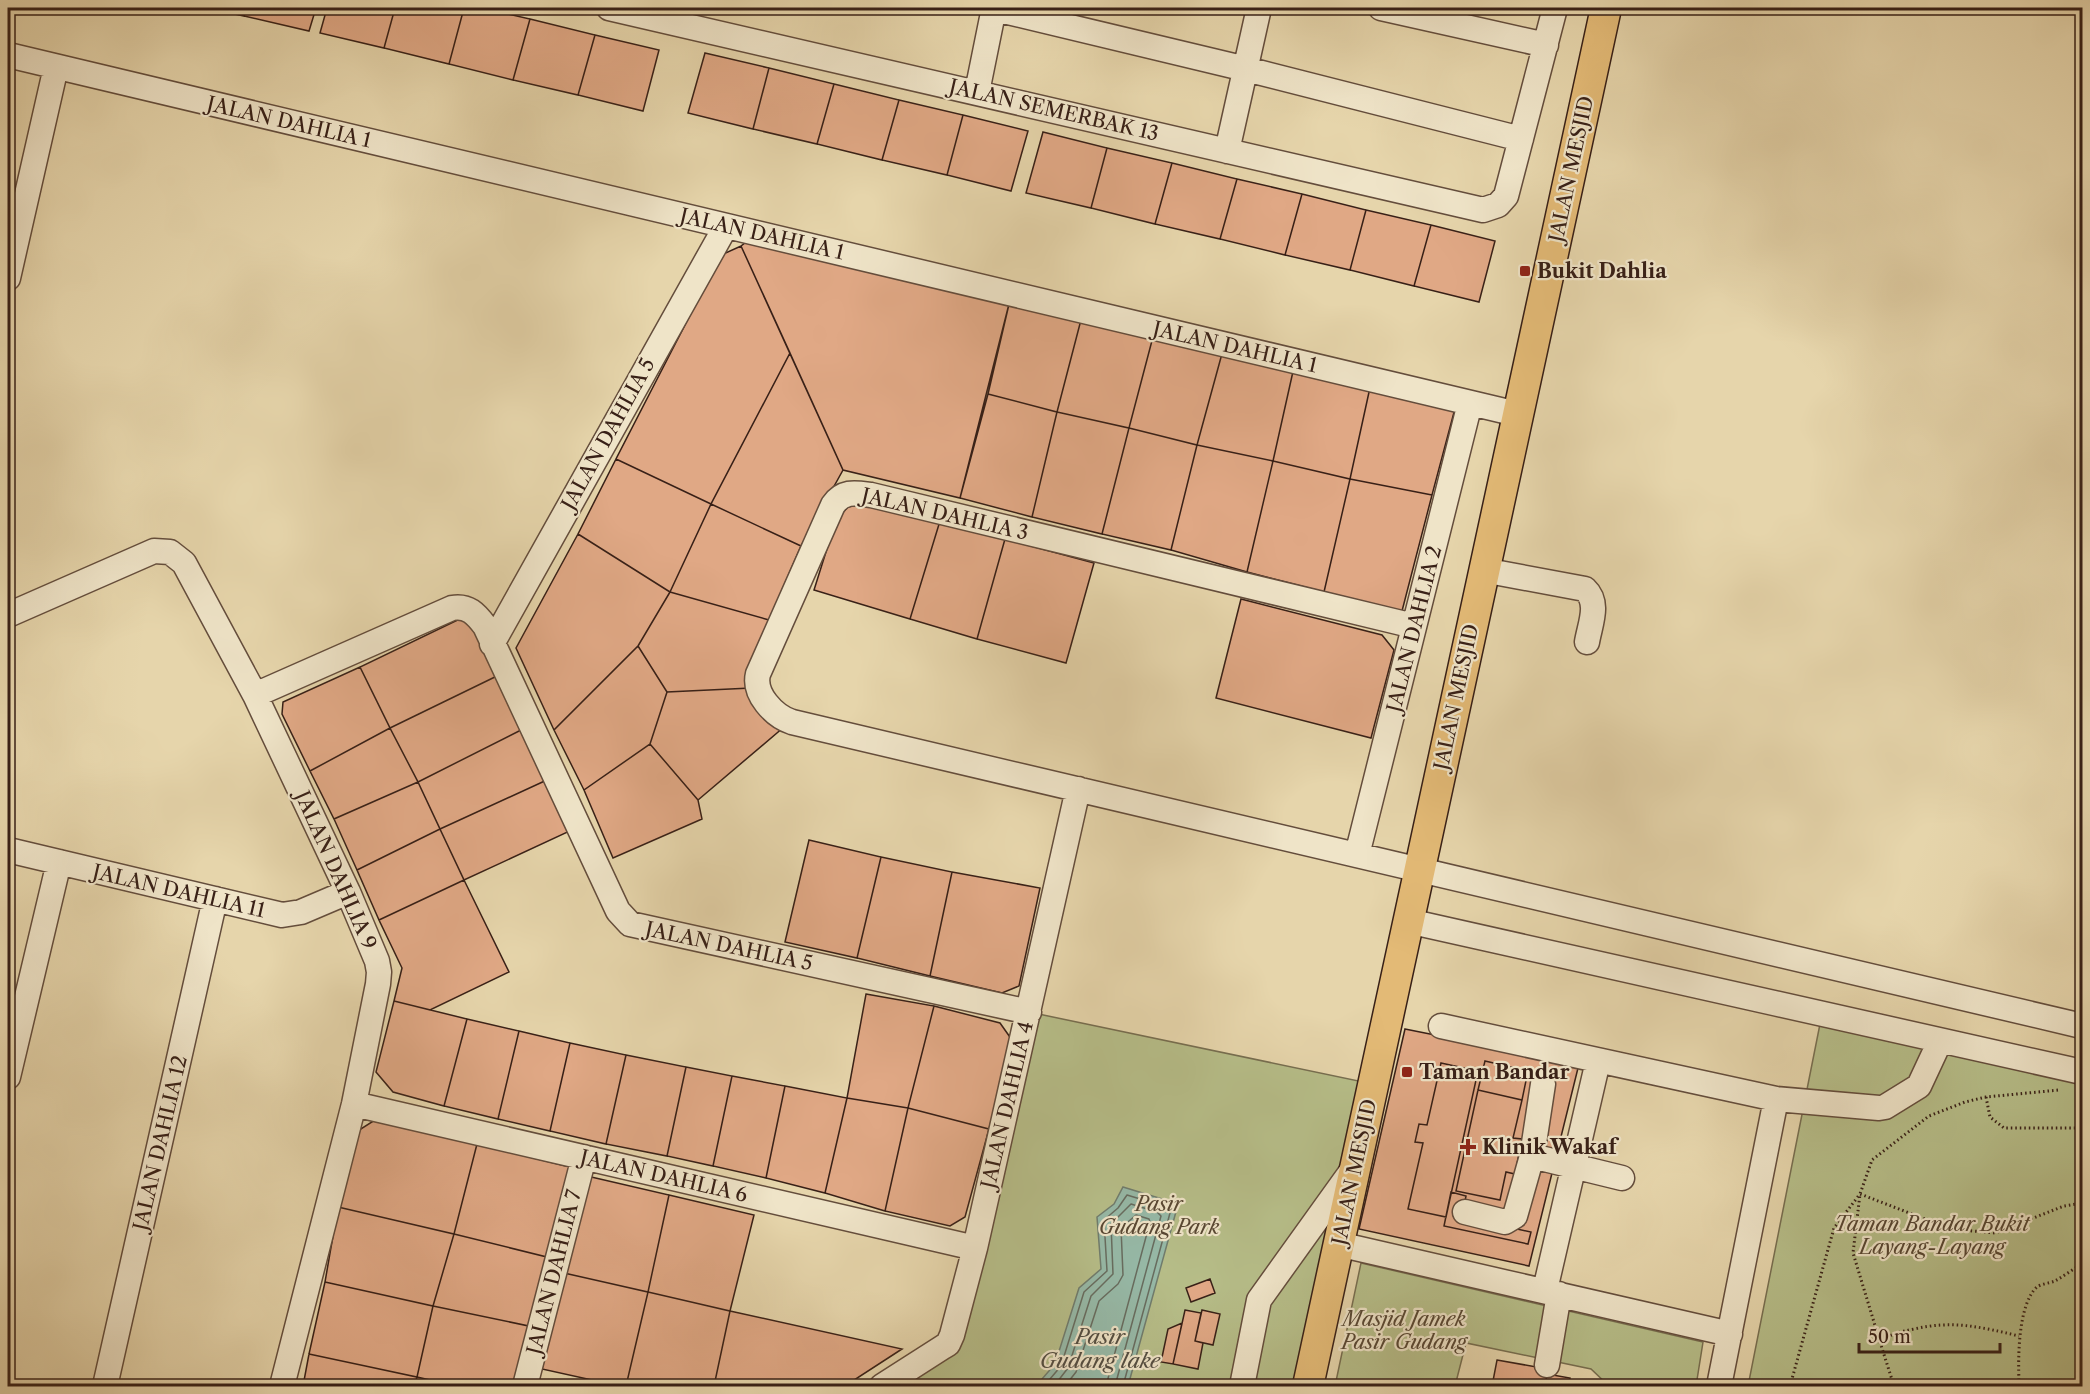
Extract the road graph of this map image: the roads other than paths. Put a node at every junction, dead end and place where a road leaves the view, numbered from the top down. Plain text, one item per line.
1 (609, 8) edge
2 (993, 8) edge
3 (1260, 8) edge
4 (1381, 8) edge
5 (1555, 8) edge
6 (1606, 8) edge
7 (657, 13) edge
8 (1546, 45) junction
9 (8, 55) edge
10 (56, 67) junction
11 (1246, 69) junction
12 (977, 92) junction
13 (1521, 140) junction
14 (1227, 151) junction
15 (726, 226) junction
16 (8, 278) edge
17 (1470, 403) junction
18 (1517, 414) junction
19 (1483, 570) junction
20 (8, 615) edge
21 (1414, 626) junction
22 (1587, 642) dead end
23 (492, 644) junction
24 (255, 694) junction
25 (1078, 789) junction
26 (8, 850) edge
27 (1357, 855) junction
28 (59, 862) junction
29 (1419, 870) junction
30 (348, 892) junction
31 (215, 899) junction
32 (1408, 921) junction
33 (1029, 1012) junction
34 (1441, 1026) dead end
35 (2082, 1026) edge
36 (1940, 1041) junction
37 (1598, 1061) junction
38 (2082, 1072) edge
39 (8, 1077) edge
40 (1544, 1084) dead end
41 (1776, 1099) junction
42 (354, 1104) junction
43 (1532, 1156) junction
44 (584, 1157) junction
45 (1356, 1165) junction
46 (1574, 1167) junction
47 (1622, 1178) dead end
48 (1466, 1212) dead end
49 (1338, 1245) junction
50 (975, 1248) junction
51 (1552, 1292) junction
52 (1730, 1334) junction
53 (1547, 1365) dead end
54 (105, 1386) edge
55 (282, 1386) edge
56 (529, 1386) edge
57 (882, 1386) edge
58 (1242, 1386) edge
59 (1308, 1386) edge
60 (1719, 1386) edge

1 - 7 street, JALAN SEMERBAK 13
2 - 11 street
2 - 12 street
3 - 11 street
4 - 8 street
5 - 8 street
6 - 18 main road, JALAN MESJID
7 - 12 street, JALAN SEMERBAK 13
8 - 13 street
9 - 10 street, JALAN DAHLIA 1
10 - 15 street, JALAN DAHLIA 1
10 - 16 street
11 - 13 street
11 - 14 street
12 - 14 street, JALAN SEMERBAK 13
13 - 14 street, JALAN SEMERBAK 13
15 - 17 street, JALAN DAHLIA 1
15 - 23 street, JALAN DAHLIA 5
17 - 18 street, JALAN DAHLIA 1
17 - 21 street, JALAN DAHLIA 2
18 - 19 main road, JALAN MESJID
19 - 22 street
19 - 29 main road, JALAN MESJID
20 - 24 street, JALAN DAHLIA 9
21 - 25 street, JALAN DAHLIA 3
21 - 27 street, JALAN DAHLIA 2
23 - 24 street, JALAN DAHLIA 5
23 - 33 street, JALAN DAHLIA 5
24 - 30 street, JALAN DAHLIA 9
25 - 27 street, JALAN DAHLIA 3
25 - 33 street, JALAN DAHLIA 4
26 - 28 street, JALAN DAHLIA 11
27 - 29 street, JALAN DAHLIA 3
28 - 31 street, JALAN DAHLIA 11
28 - 39 street
29 - 32 main road, JALAN MESJID
29 - 35 street, JALAN DAHLIA 3
30 - 31 street, JALAN DAHLIA 11
30 - 42 street, JALAN DAHLIA 9
31 - 54 street, JALAN DAHLIA 12
32 - 36 street
32 - 45 main road, JALAN MESJID
33 - 50 street, JALAN DAHLIA 4
34 - 37 street
36 - 38 street
36 - 41 street
37 - 41 street
37 - 46 street
40 - 43 street
41 - 52 street
42 - 44 street, JALAN DAHLIA 6
42 - 55 street, JALAN DAHLIA 9
43 - 46 street
43 - 48 street
44 - 50 street, JALAN DAHLIA 6
44 - 56 street, JALAN DAHLIA 7
45 - 49 main road, JALAN MESJID
45 - 58 street
46 - 47 street
46 - 51 street
49 - 51 street
49 - 59 main road, JALAN MESJID
50 - 57 street, JALAN DAHLIA 4
51 - 52 street
51 - 53 street
52 - 60 street

